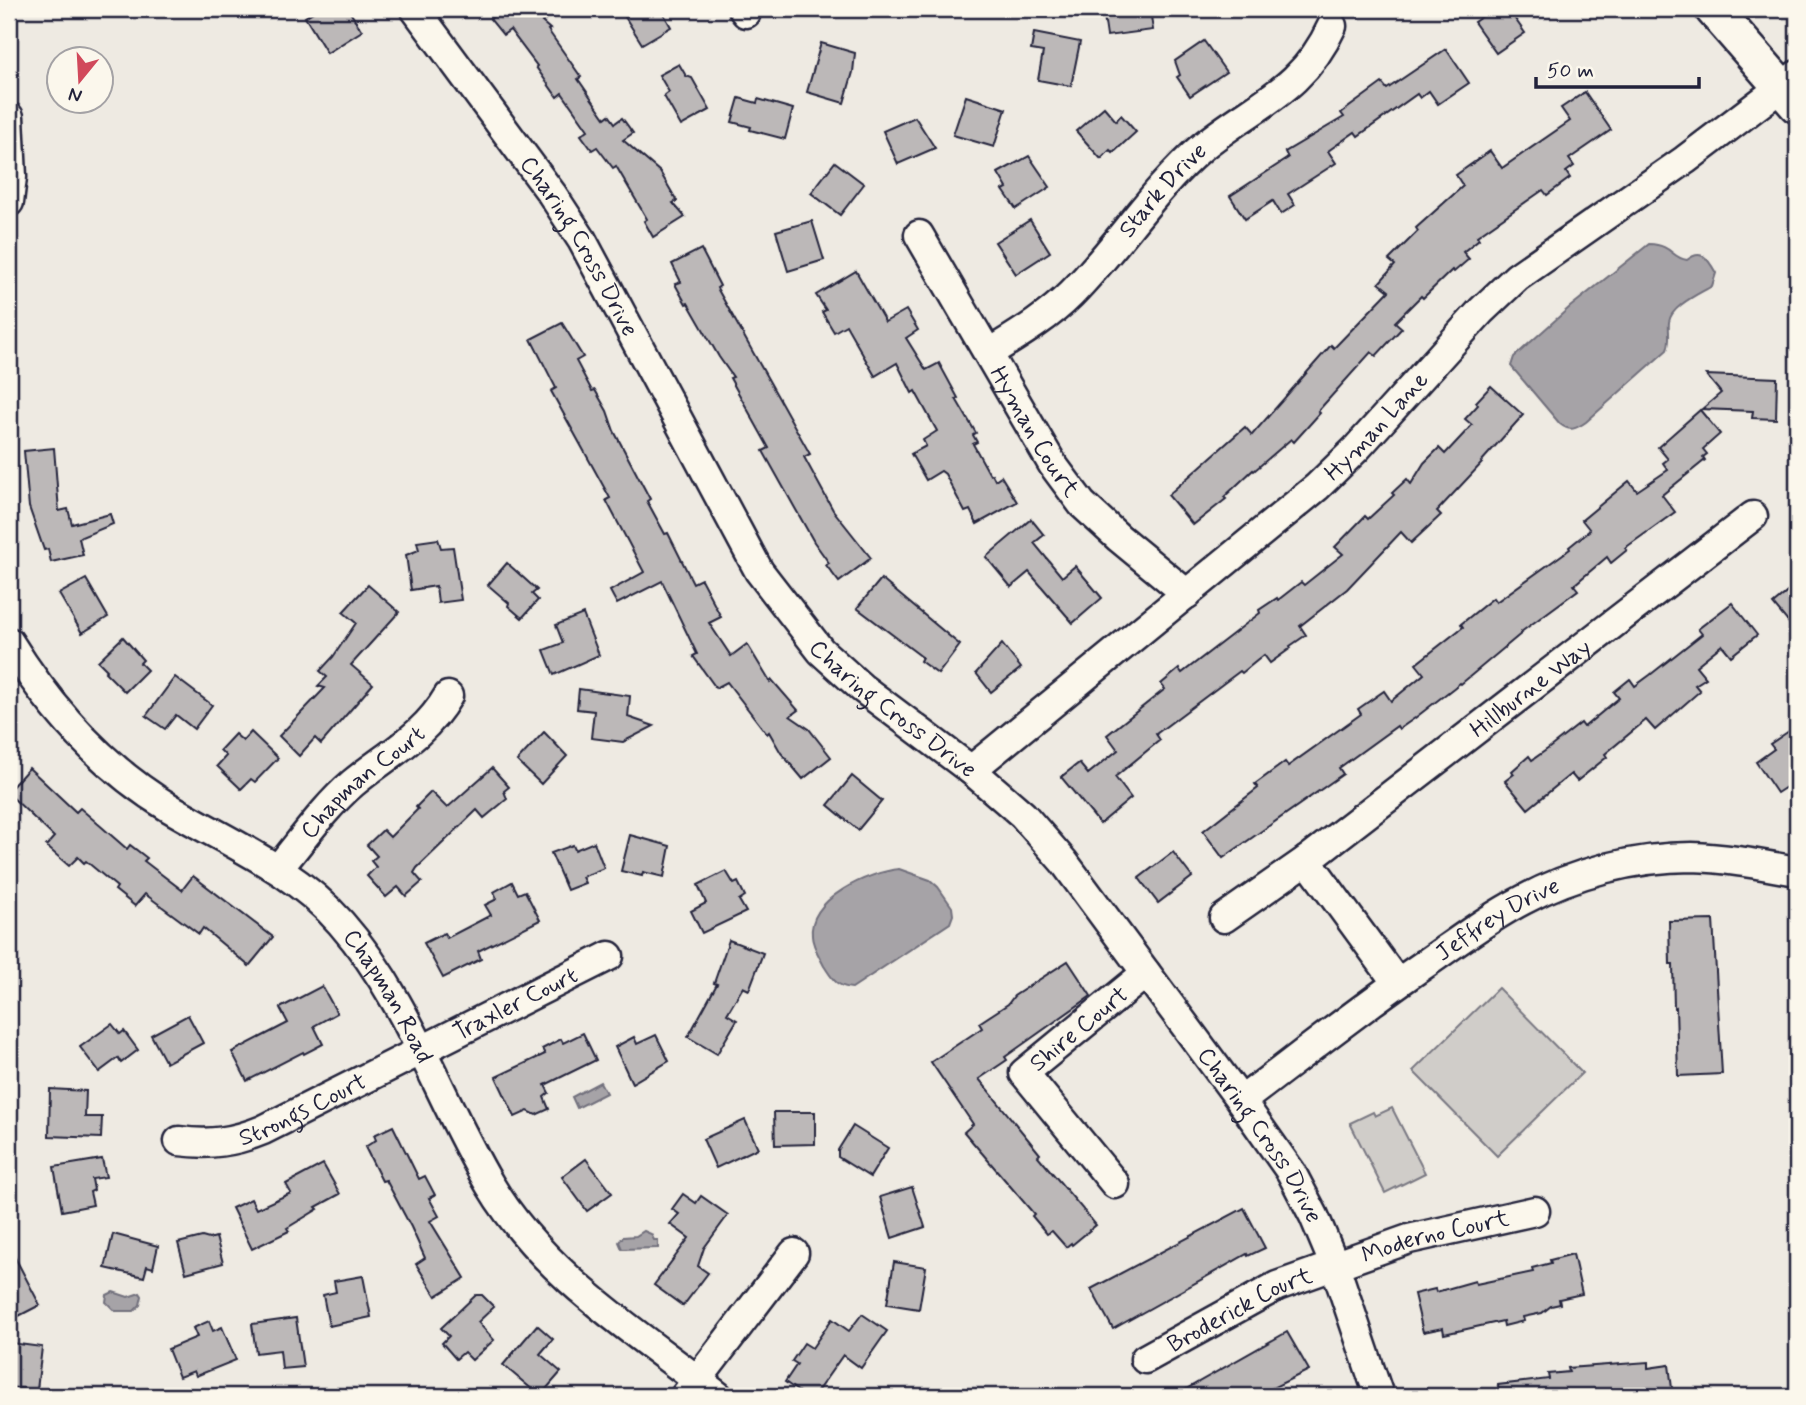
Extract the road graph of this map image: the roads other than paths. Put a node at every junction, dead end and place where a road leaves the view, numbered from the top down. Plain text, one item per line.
1 (415, 9) edge
2 (1713, 9) edge
3 (1332, 26) dead end
4 (1792, 89) edge
5 (9, 117) edge
6 (9, 202) edge
7 (919, 235) dead end
8 (989, 353) junction
9 (1753, 516) dead end
10 (1187, 594) junction
11 (9, 642) edge
12 (448, 696) dead end
13 (971, 770) junction
14 (1307, 860) junction
15 (278, 869) junction
16 (1797, 871) edge
17 (1224, 918) dead end
18 (609, 956) dead end
19 (1146, 973) junction
20 (1398, 983) junction
21 (421, 1052) junction
22 (1241, 1101) junction
23 (179, 1141) dead end
24 (1115, 1184) dead end
25 (1535, 1212) dead end
26 (794, 1253) dead end
27 (1335, 1266) junction
28 (1145, 1359) dead end
29 (700, 1391) edge
30 (1379, 1396) edge

1 - 13 street, Charing Cross Drive
2 - 4 main road
3 - 8 street, Stark Drive
4 - 10 street, Hyman Lane
5 - 6 street
7 - 8 street, Hyman Court
8 - 10 street, Hyman Court
9 - 14 street, Hillburne Way
10 - 13 street, Hyman Lane
11 - 15 street, Chapman Road
12 - 15 street, Chapman Court
13 - 19 street, Charing Cross Drive
14 - 17 street, Hillburne Way
14 - 20 street
15 - 21 street, Chapman Road
16 - 20 street, Jeffrey Drive
18 - 21 street, Traxler Court
19 - 22 street, Charing Cross Drive
19 - 24 street, Shire Court
20 - 22 street, Jeffrey Drive
21 - 23 street, Strongs Court
21 - 29 street, Chapman Road
22 - 27 street, Charing Cross Drive
25 - 27 street, Moderno Court
26 - 29 street
27 - 28 street, Broderick Court
27 - 30 street, Charing Cross Drive

